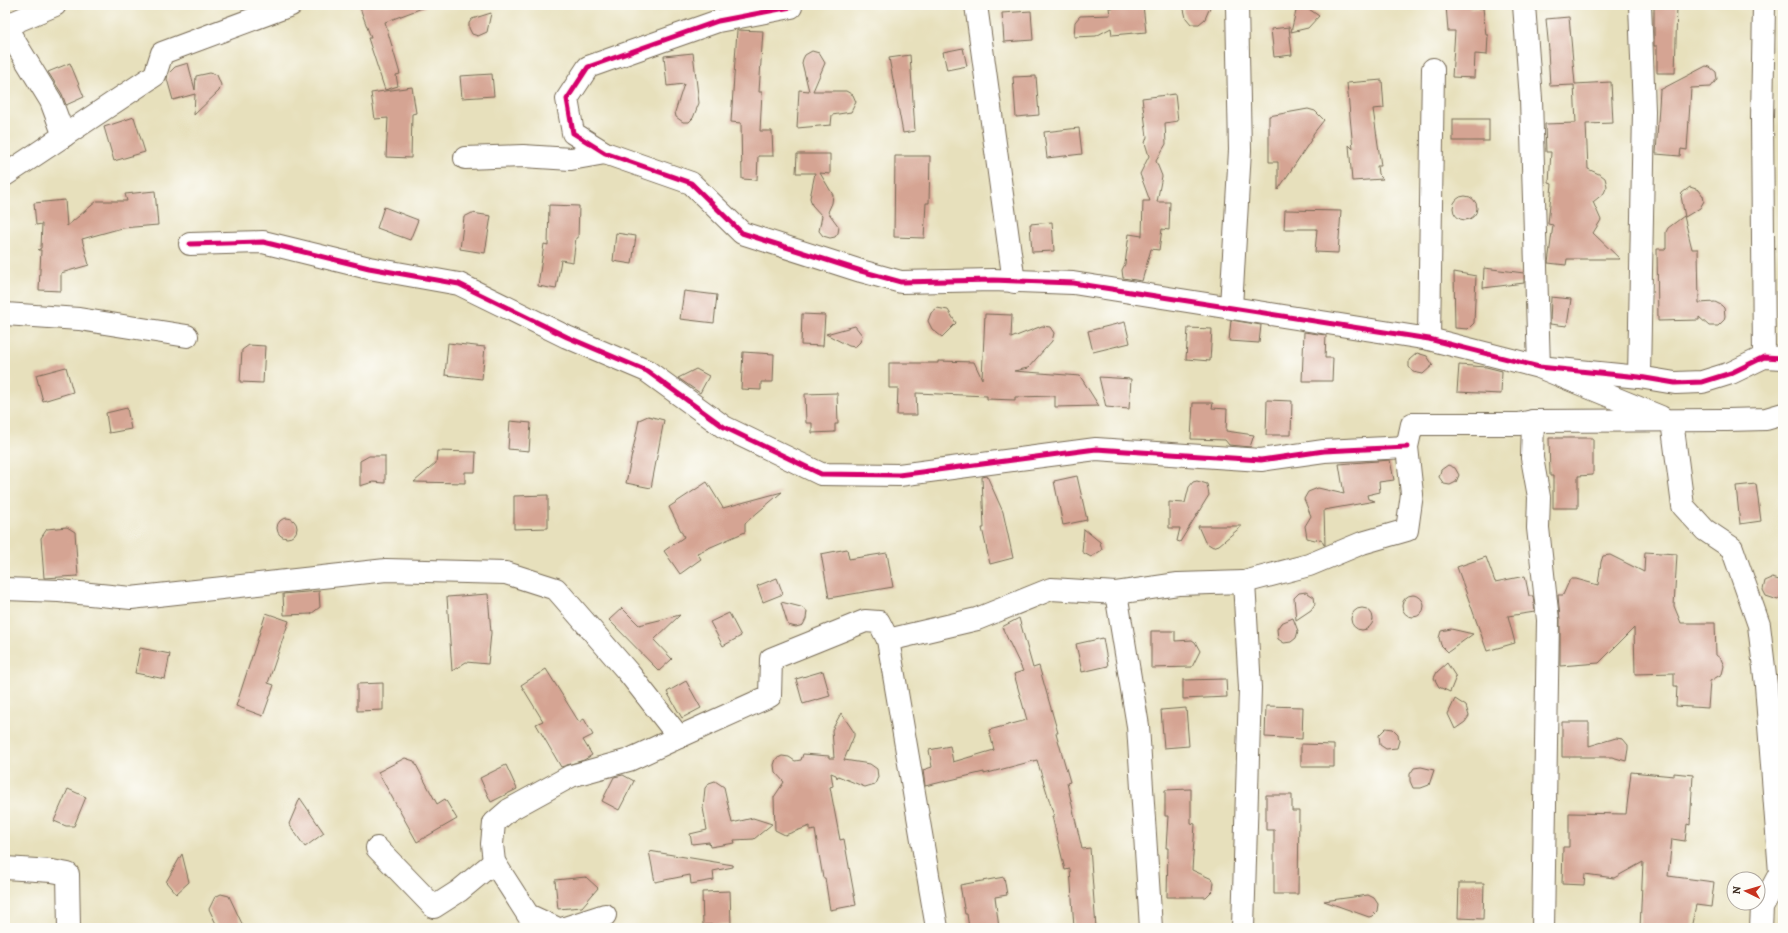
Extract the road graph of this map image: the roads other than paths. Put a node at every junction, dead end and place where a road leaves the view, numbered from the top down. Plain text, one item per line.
1 (55, 5) edge
2 (291, 5) edge
3 (976, 5) edge
4 (1237, 5) edge
5 (1524, 5) edge
6 (1640, 5) edge
7 (1764, 5) edge
8 (790, 7) dead end
9 (5, 26) edge
10 (1433, 69) dead end
11 (64, 136) junction
12 (605, 153) junction
13 (465, 158) dead end
14 (5, 175) edge
15 (190, 244) dead end
16 (1014, 282) junction
17 (1231, 307) junction
18 (5, 314) edge
19 (187, 336) dead end
20 (1429, 339) junction
21 (1773, 357) edge
22 (1539, 367) junction
23 (1639, 377) junction
24 (1783, 414) edge
25 (1533, 421) junction
26 (1672, 421) junction
27 (1407, 447) junction
28 (1244, 582) junction
29 (5, 589) edge
30 (1116, 593) junction
31 (888, 640) junction
32 (1774, 683) edge
33 (679, 738) junction
34 (377, 848) dead end
35 (494, 862) junction
36 (5, 868) edge
37 (605, 915) dead end
38 (69, 928) edge
39 (556, 928) edge
40 (565, 928) edge
41 (937, 928) edge
42 (1151, 928) edge
43 (1243, 928) edge
44 (1543, 928) edge
45 (1761, 928) edge

1 - 9 street
2 - 11 street
3 - 16 street
4 - 17 street
5 - 22 street
6 - 23 street
7 - 21 street
8 - 12 street
9 - 11 street
10 - 20 street
11 - 14 street
12 - 13 street
12 - 16 street
15 - 27 street
16 - 17 street
17 - 20 street
18 - 19 street
20 - 22 street
21 - 23 street
22 - 23 street
22 - 26 street
24 - 26 street
25 - 26 street
25 - 27 street
25 - 44 street
26 - 32 street
27 - 28 street
28 - 30 street
28 - 43 street
29 - 33 street
30 - 31 street
30 - 42 street
31 - 33 street
31 - 41 street
32 - 45 street
33 - 35 street
34 - 35 street
35 - 39 street
36 - 38 street
37 - 40 street

